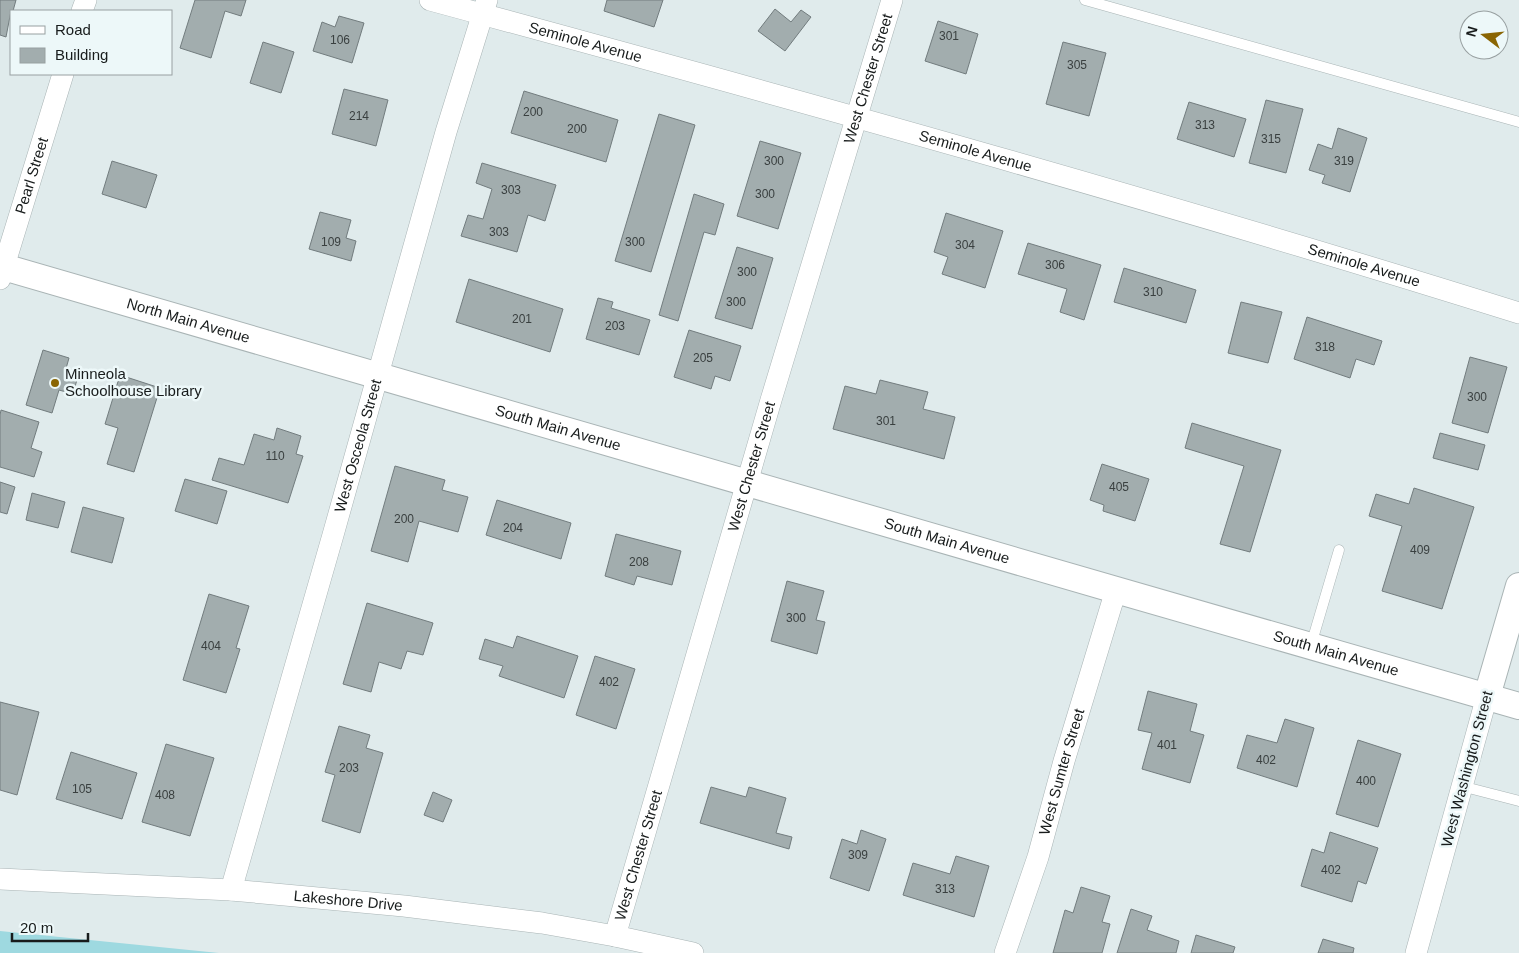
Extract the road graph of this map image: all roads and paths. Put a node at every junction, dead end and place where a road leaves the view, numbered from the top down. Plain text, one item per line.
1 (430, 0) edge
2 (892, 0) edge
3 (1085, 0) edge
4 (484, 7) edge
5 (63, 75) edge
6 (858, 117) junction
7 (1519, 122) edge
8 (1, 271) edge
9 (1519, 313) edge
10 (377, 376) junction
11 (748, 483) junction
12 (1339, 550) dead end
13 (1519, 586) edge
14 (1116, 590) junction
15 (1310, 646) junction
16 (1487, 696) junction
17 (1519, 706) edge
18 (1461, 786) junction
19 (1519, 801) edge
20 (0, 879) edge
21 (231, 890) junction
22 (615, 936) junction
23 (693, 953) edge
24 (1005, 953) edge
25 (1416, 953) edge

1 - 4 street, Seminole Avenue
2 - 6 street, West Chester Street
3 - 7 lane
4 - 6 street, Seminole Avenue
4 - 10 street, West Osceola Street
5 - 8 street, Pearl Street
6 - 9 street, Seminole Avenue
6 - 11 street, West Chester Street
8 - 10 street, North Main Avenue
10 - 11 street, South Main Avenue
10 - 21 street, West Osceola Street
11 - 14 street, South Main Avenue
11 - 22 street, West Chester Street
12 - 15 lane
13 - 16 street, West Washington Street
14 - 15 street, South Main Avenue
14 - 24 street, West Sumter Street
15 - 16 street, South Main Avenue
16 - 17 street, South Main Avenue
16 - 18 street, West Washington Street
18 - 19 lane
18 - 25 street, West Washington Street
20 - 21 street, Lakeshore Drive
21 - 22 street, Lakeshore Drive
22 - 23 street, Lakeshore Drive

